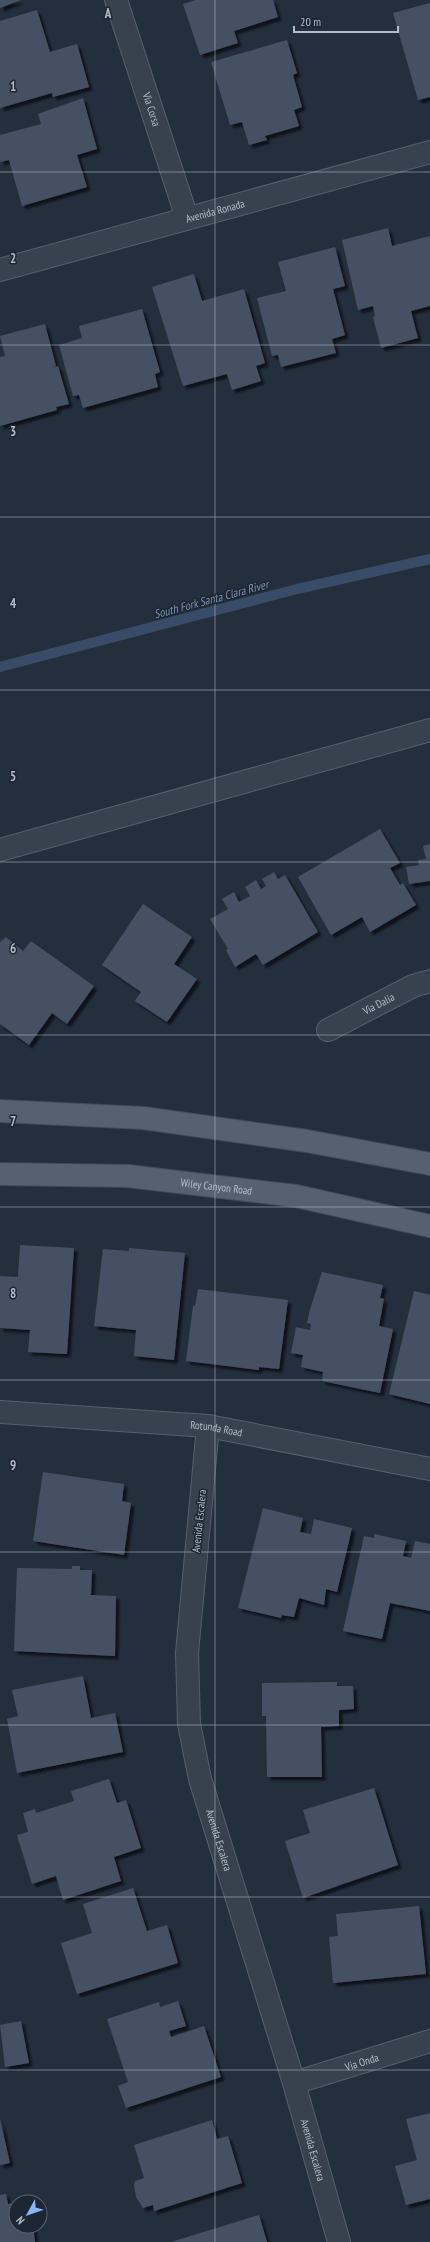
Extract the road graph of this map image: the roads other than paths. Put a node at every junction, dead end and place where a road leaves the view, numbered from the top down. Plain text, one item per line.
1 (116, 0) edge
2 (430, 152) edge
3 (187, 218) junction
4 (0, 270) edge
5 (430, 730) edge
6 (0, 850) edge
7 (430, 981) edge
8 (328, 1030) dead end
9 (0, 1111) edge
10 (430, 1164) edge
11 (0, 1174) edge
12 (430, 1226) edge
13 (0, 1412) edge
14 (208, 1426) junction
15 (430, 1469) edge
16 (430, 2041) edge
17 (294, 2083) junction
18 (339, 2242) edge

1 - 3 street, Via Corsa
2 - 3 street, Avenida Ronada
3 - 4 street, Avenida Ronada
5 - 6 street
7 - 8 street, Via Dalia
9 - 10 main road
11 - 12 main road, Wiley Canyon Road
13 - 14 street, Rotunda Road
14 - 15 street, Rotunda Road
14 - 17 street, Avenida Escalera
16 - 17 street, Via Onda
17 - 18 street, Avenida Escalera

